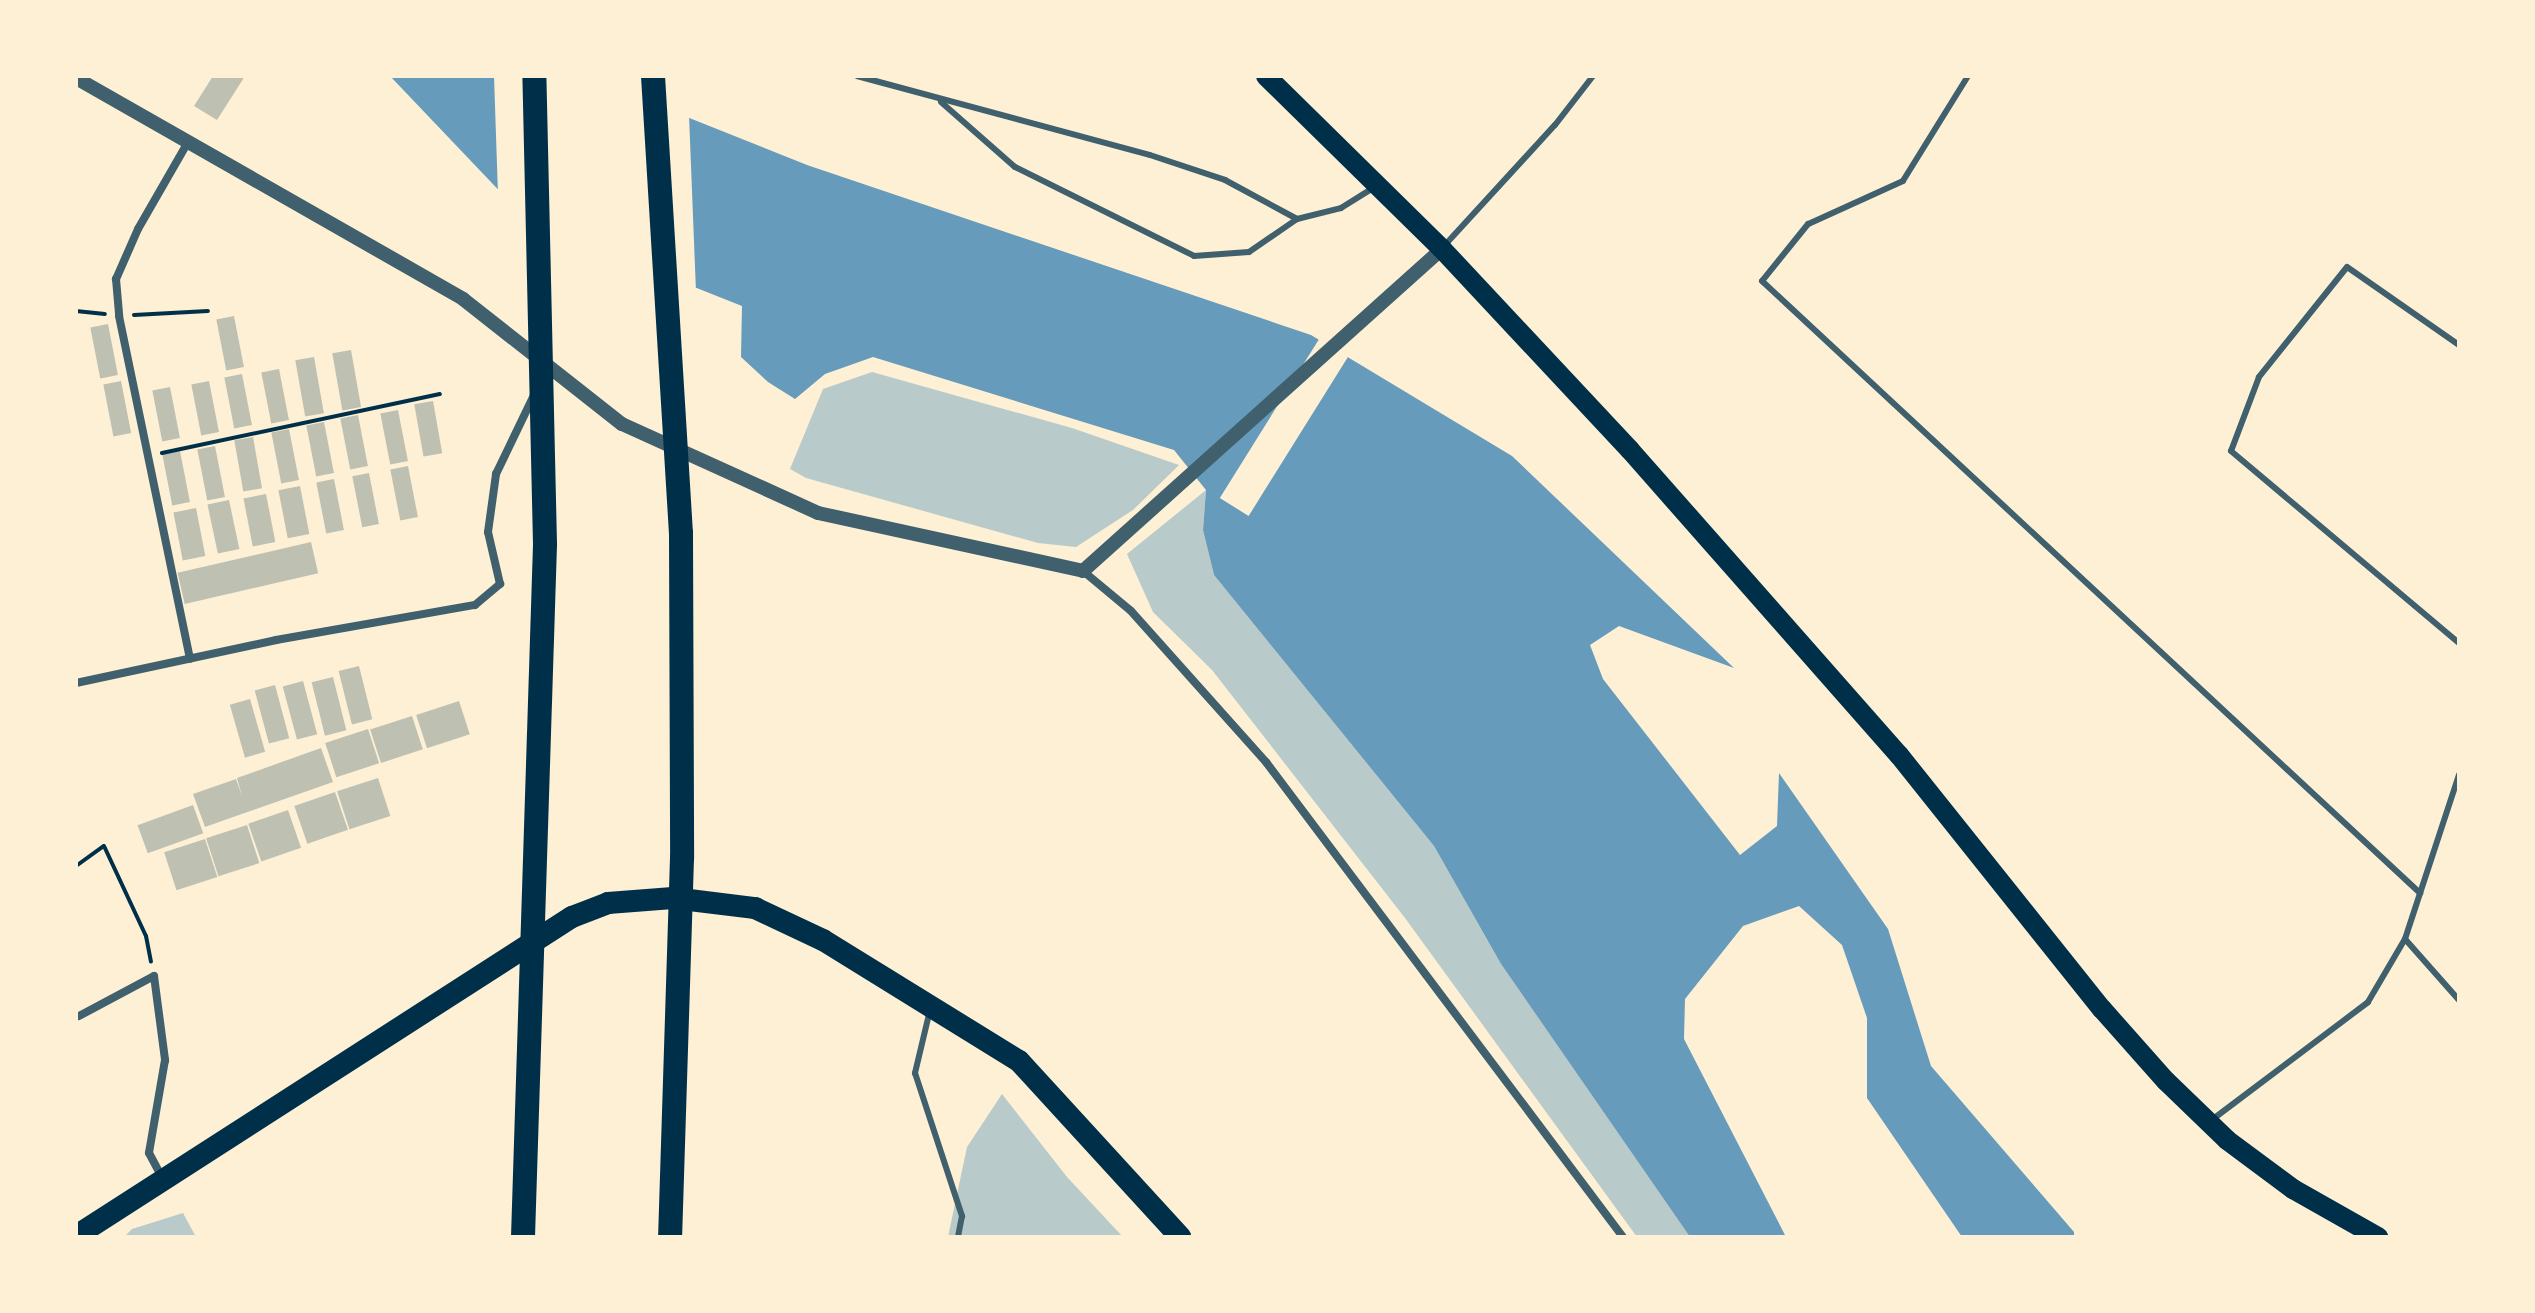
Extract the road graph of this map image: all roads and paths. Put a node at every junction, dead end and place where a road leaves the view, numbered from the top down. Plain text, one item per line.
1 (534, 76) edge
2 (653, 76) edge
3 (857, 76) edge
4 (1266, 76) edge
5 (1593, 76) edge
6 (1968, 76) edge
7 (76, 78) edge
8 (938, 100) junction
9 (188, 142) junction
10 (1377, 185) junction
11 (1297, 219) junction
12 (1442, 249) junction
13 (76, 311) edge
14 (208, 311) dead end
15 (119, 316) junction
16 (2459, 345) edge
17 (549, 367) junction
18 (440, 394) dead end
19 (148, 456) junction
20 (1083, 571) junction
21 (2459, 643) edge
22 (190, 659) junction
23 (76, 683) edge
24 (2459, 775) edge
25 (76, 866) edge
26 (2420, 893) junction
27 (2405, 939) junction
28 (154, 976) junction
29 (2459, 1000) edge
30 (931, 1007) junction
31 (79, 1016) dead end
32 (2208, 1123) junction
33 (163, 1180) junction
34 (76, 1236) edge
35 (523, 1237) edge
36 (670, 1237) edge
37 (958, 1237) edge
38 (1180, 1237) edge
39 (1623, 1237) edge
40 (2378, 1237) edge

1 - 35 highway
2 - 36 highway
3 - 8 lane
4 - 10 main road
5 - 12 lane
6 - 26 lane
7 - 9 street
8 - 11 lane
8 - 11 lane
9 - 15 street
9 - 17 street
10 - 11 lane
10 - 12 main road
12 - 20 street
12 - 32 main road
13 - 15 path
14 - 15 path
15 - 19 street
16 - 21 lane
17 - 20 street
17 - 22 street
18 - 19 path
19 - 22 street
20 - 39 street
22 - 23 street
24 - 26 lane
25 - 28 path
26 - 27 lane
27 - 29 lane
27 - 32 lane
28 - 31 street
28 - 33 street
30 - 33 highway
30 - 37 lane
30 - 38 highway
32 - 40 main road
33 - 34 highway

